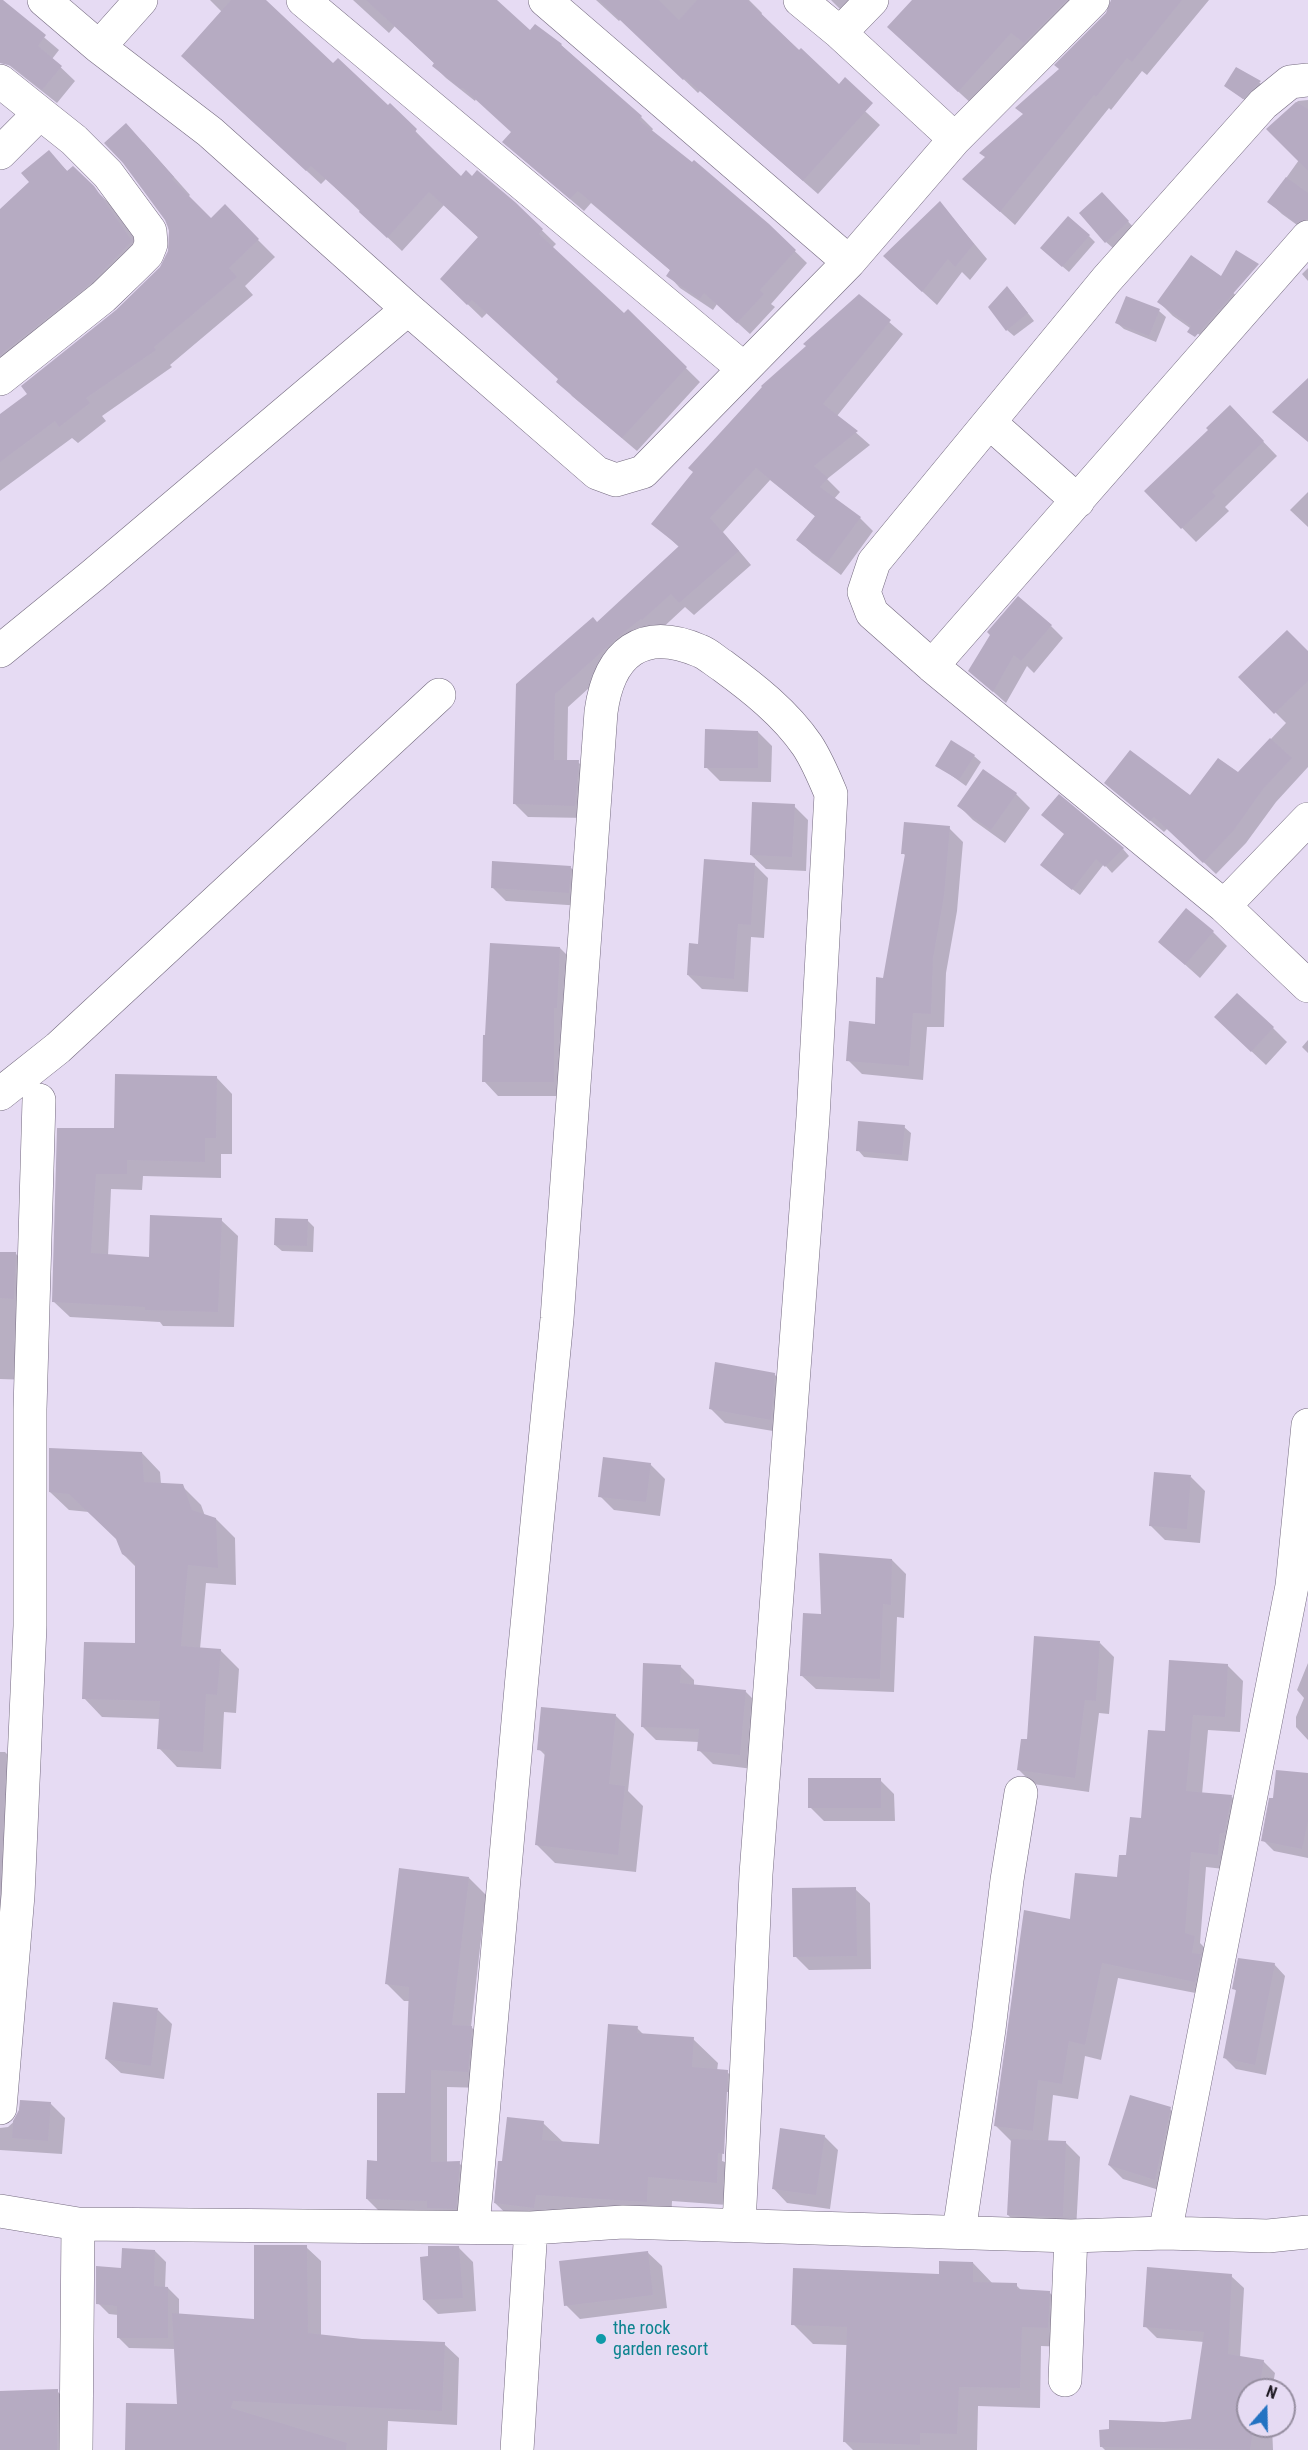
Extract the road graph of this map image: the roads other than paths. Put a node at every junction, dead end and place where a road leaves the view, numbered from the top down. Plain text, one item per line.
1 (44, 0) edge
2 (141, 0) edge
3 (303, 0) edge
4 (545, 0) edge
5 (800, 0) edge
6 (872, 0) edge
7 (1092, 0) edge
8 (840, 33) junction
9 (99, 47) junction
10 (1308, 80) edge
11 (0, 81) edge
12 (40, 113) junction
13 (955, 139) junction
14 (0, 153) edge
15 (1308, 237) edge
16 (849, 262) junction
17 (408, 309) junction
18 (744, 369) junction
19 (0, 379) edge
20 (990, 423) junction
21 (1078, 501) junction
22 (0, 651) edge
23 (932, 666) junction
24 (439, 695) dead end
25 (1308, 819) edge
26 (1224, 906) junction
27 (1308, 986) edge
28 (0, 1094) edge
29 (39, 1100) dead end
30 (1308, 1425) edge
31 (1021, 1793) dead end
32 (0, 2108) edge
33 (0, 2211) edge
34 (78, 2224) junction
35 (739, 2225) junction
36 (473, 2226) junction
37 (531, 2228) junction
38 (959, 2232) junction
39 (1308, 2232) edge
40 (1165, 2233) junction
41 (1071, 2235) junction
42 (1065, 2380) dead end
43 (76, 2450) edge
44 (517, 2450) edge

1 - 9 street
2 - 9 street
3 - 18 street
4 - 16 street
5 - 8 street
6 - 8 street
7 - 13 street
8 - 13 street
9 - 17 street
10 - 20 street
11 - 12 street
12 - 14 street
12 - 19 street
13 - 16 street
15 - 21 street
16 - 18 street
17 - 18 street
17 - 22 street
20 - 21 street
20 - 23 street
21 - 23 street
23 - 26 street
24 - 28 street
25 - 26 street
26 - 27 street
29 - 32 street
30 - 40 street
31 - 38 street
33 - 34 street
34 - 36 street
34 - 43 street
35 - 36 street
35 - 37 street
35 - 38 street
36 - 37 street
37 - 44 street
38 - 41 street
39 - 40 street
40 - 41 street
41 - 42 street

